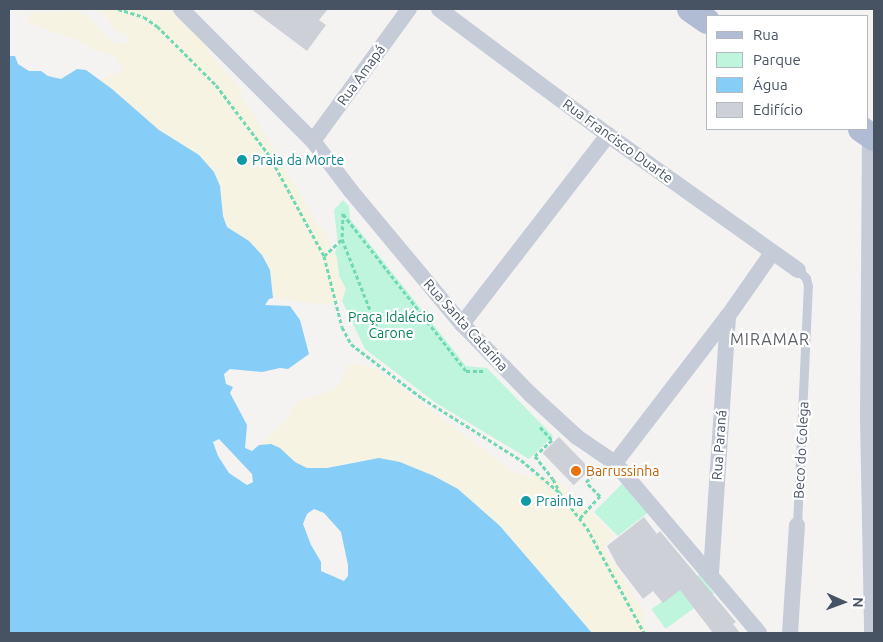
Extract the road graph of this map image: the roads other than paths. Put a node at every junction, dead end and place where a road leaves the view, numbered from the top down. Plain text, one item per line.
1 (181, 9) edge
2 (409, 9) edge
3 (439, 9) edge
4 (690, 9) edge
5 (706, 20) edge
6 (608, 134) junction
7 (868, 134) edge
8 (313, 141) junction
9 (772, 253) junction
10 (798, 270) joint
11 (728, 316) junction
12 (462, 324) junction
13 (612, 461) junction
14 (797, 525) joint
15 (710, 573) junction
16 (759, 633) edge
17 (790, 633) edge
18 (872, 633) edge

1 - 8 street, Rua Santa Catarina
2 - 8 street, Rua Amapá
3 - 6 street, Rua Francisco Duarte
4 - 5 main road
6 - 9 street, Rua Francisco Duarte
6 - 12 street
7 - 18 street
8 - 12 street, Rua Santa Catarina
9 - 10 street, Rua Francisco Duarte
9 - 11 street
10 - 14 lane, Beco do Colega
11 - 13 street
11 - 15 street, Rua Paraná
12 - 13 street, Rua Santa Catarina
13 - 15 street, Rua Santa Catarina
14 - 17 street, Beco do Colega
15 - 16 street, Rua Santa Catarina

